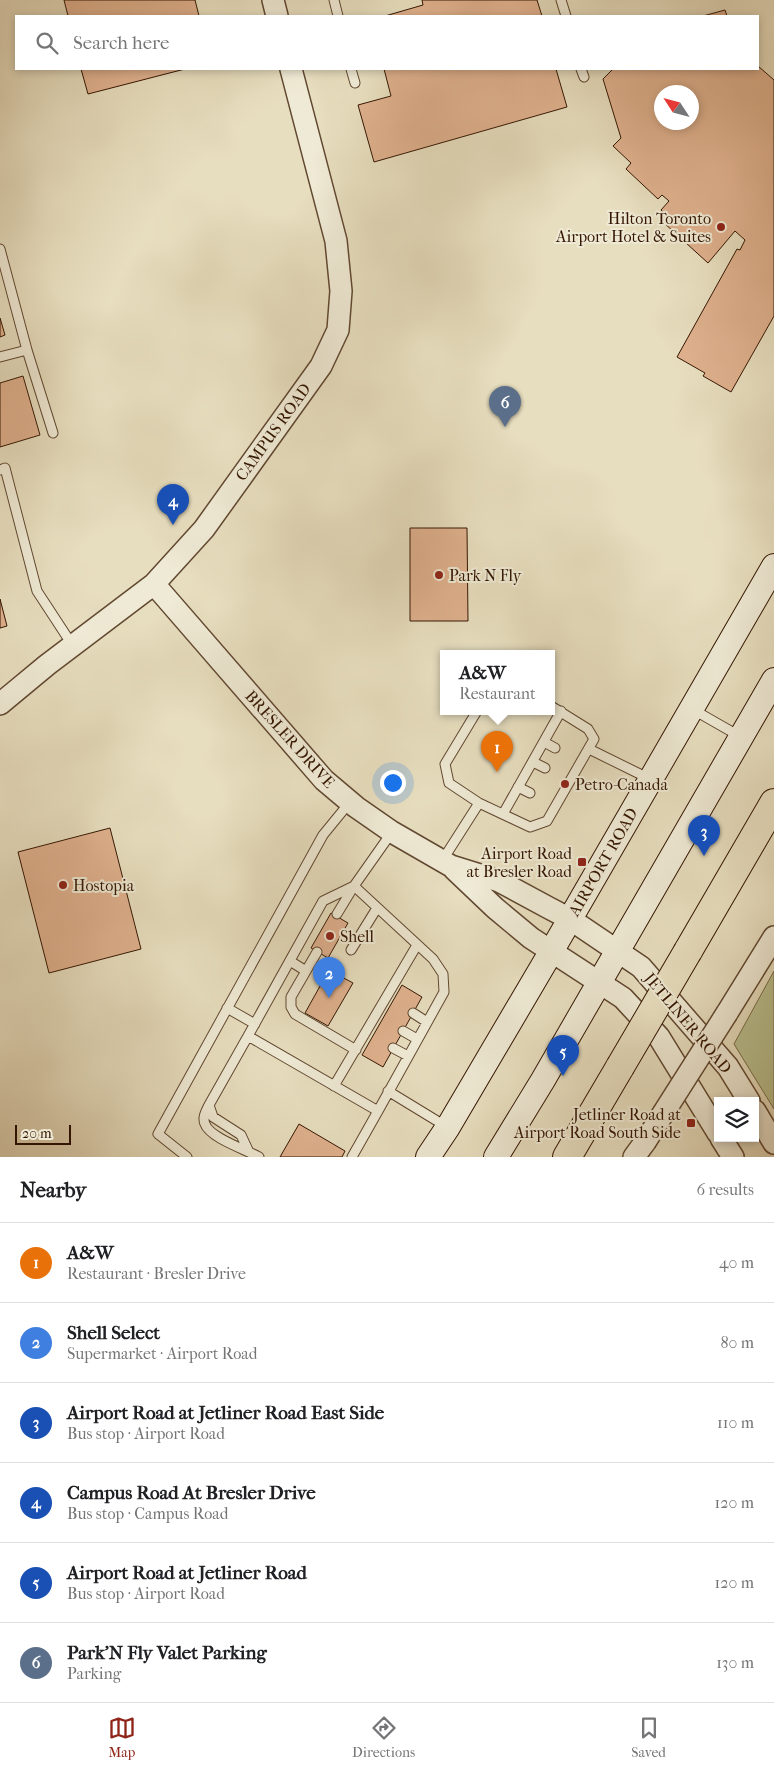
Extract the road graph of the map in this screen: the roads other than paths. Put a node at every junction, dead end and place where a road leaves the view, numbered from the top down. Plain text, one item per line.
1 (273, 0) edge
2 (334, 0) edge
3 (561, 0) edge
4 (277, 15) edge
5 (338, 15) edge
6 (566, 15) edge
7 (294, 70) edge
8 (351, 70) edge
9 (355, 83) dead end
10 (0, 250) edge
11 (27, 350) junction
12 (0, 357) edge
13 (53, 433) dead end
14 (0, 470) edge
15 (774, 566) edge
16 (154, 584) junction
17 (73, 646) junction
18 (774, 680) edge
19 (0, 704) edge
20 (555, 708) edge
21 (691, 709) junction
22 (561, 712) junction
23 (475, 715) edge
24 (741, 737) junction
25 (544, 742) junction
26 (555, 748) dead end
27 (589, 749) junction
28 (572, 757) dead end
29 (532, 762) junction
30 (582, 762) junction
31 (545, 768) dead end
32 (561, 777) dead end
33 (650, 779) junction
34 (570, 782) junction
35 (518, 786) junction
36 (530, 793) dead end
37 (350, 802) junction
38 (546, 802) dead end
39 (479, 803) junction
40 (774, 804) edge
41 (556, 806) junction
42 (503, 814) junction
43 (392, 832) junction
44 (446, 863) junction
45 (354, 886) junction
46 (377, 908) junction
47 (338, 914) dead end
48 (570, 919) junction
49 (774, 937) edge
50 (417, 945) junction
51 (351, 950) dead end
52 (617, 951) junction
53 (317, 952) dead end
54 (551, 952) junction
55 (290, 961) junction
56 (306, 971) junction
57 (599, 983) junction
58 (227, 1008) junction
59 (413, 1013) dead end
60 (427, 1022) junction
61 (255, 1024) junction
62 (403, 1031) dead end
63 (248, 1036) junction
64 (417, 1039) junction
65 (393, 1048) dead end
66 (356, 1050) junction
67 (408, 1056) junction
68 (334, 1086) junction
69 (388, 1091) junction
70 (747, 1097) edge
71 (209, 1105) junction
72 (378, 1111) junction
73 (759, 1118) edge
74 (448, 1127) junction
75 (714, 1127) edge
76 (724, 1142) edge
77 (774, 1143) edge
78 (248, 1150) junction
79 (638, 1152) edge
80 (186, 1157) edge
81 (259, 1157) edge
82 (352, 1157) edge
83 (428, 1157) edge
84 (496, 1157) edge
85 (567, 1157) edge
86 (733, 1157) edge

1 - 4 street
2 - 5 lane
3 - 6 lane
7 - 16 street, CAMPUS ROAD
8 - 9 lane
10 - 11 lane
11 - 12 lane
11 - 13 lane
14 - 17 lane
15 - 21 main road, AIRPORT ROAD
16 - 17 street, CAMPUS ROAD
16 - 37 street, BRESLER DRIVE
17 - 19 street, CAMPUS ROAD
18 - 24 main road
20 - 22 lane
21 - 24 lane
21 - 33 main road, AIRPORT ROAD
22 - 25 lane
22 - 27 lane
23 - 39 lane
24 - 52 main road
25 - 26 lane
25 - 29 lane
27 - 30 lane
27 - 33 lane
28 - 30 lane
29 - 31 lane
29 - 35 lane
30 - 34 lane
32 - 34 lane
33 - 48 main road, AIRPORT ROAD
34 - 41 lane
35 - 36 lane
35 - 42 lane
37 - 43 street, BRESLER DRIVE
37 - 58 lane
38 - 41 lane
39 - 42 lane
39 - 44 lane
40 - 85 highway, bridge
41 - 42 lane
43 - 44 street, BRESLER DRIVE
43 - 45 lane
44 - 48 street, BRESLER DRIVE
44 - 54 street, BRESLER DRIVE
45 - 46 lane
45 - 47 lane
45 - 55 lane
46 - 50 lane
46 - 51 lane
48 - 52 street, JETLINER ROAD
48 - 54 main road, AIRPORT ROAD
49 - 79 street, bridge
50 - 60 lane
50 - 66 lane
52 - 57 main road
52 - 70 street, JETLINER ROAD
53 - 56 lane
54 - 57 street, JETLINER ROAD
54 - 74 main road, AIRPORT ROAD
55 - 56 lane
55 - 61 lane
56 - 66 lane
57 - 75 street, JETLINER ROAD
57 - 84 main road
58 - 61 lane
58 - 80 lane
59 - 60 lane
60 - 64 lane
61 - 63 lane
62 - 64 lane
63 - 68 lane
63 - 71 lane
64 - 67 lane
65 - 67 lane
66 - 68 lane
67 - 69 lane
68 - 72 lane
69 - 72 lane
69 - 74 lane
71 - 78 lane
71 - 78 lane
72 - 82 lane
73 - 77 street
74 - 83 main road, AIRPORT ROAD
76 - 86 street
78 - 81 lane

